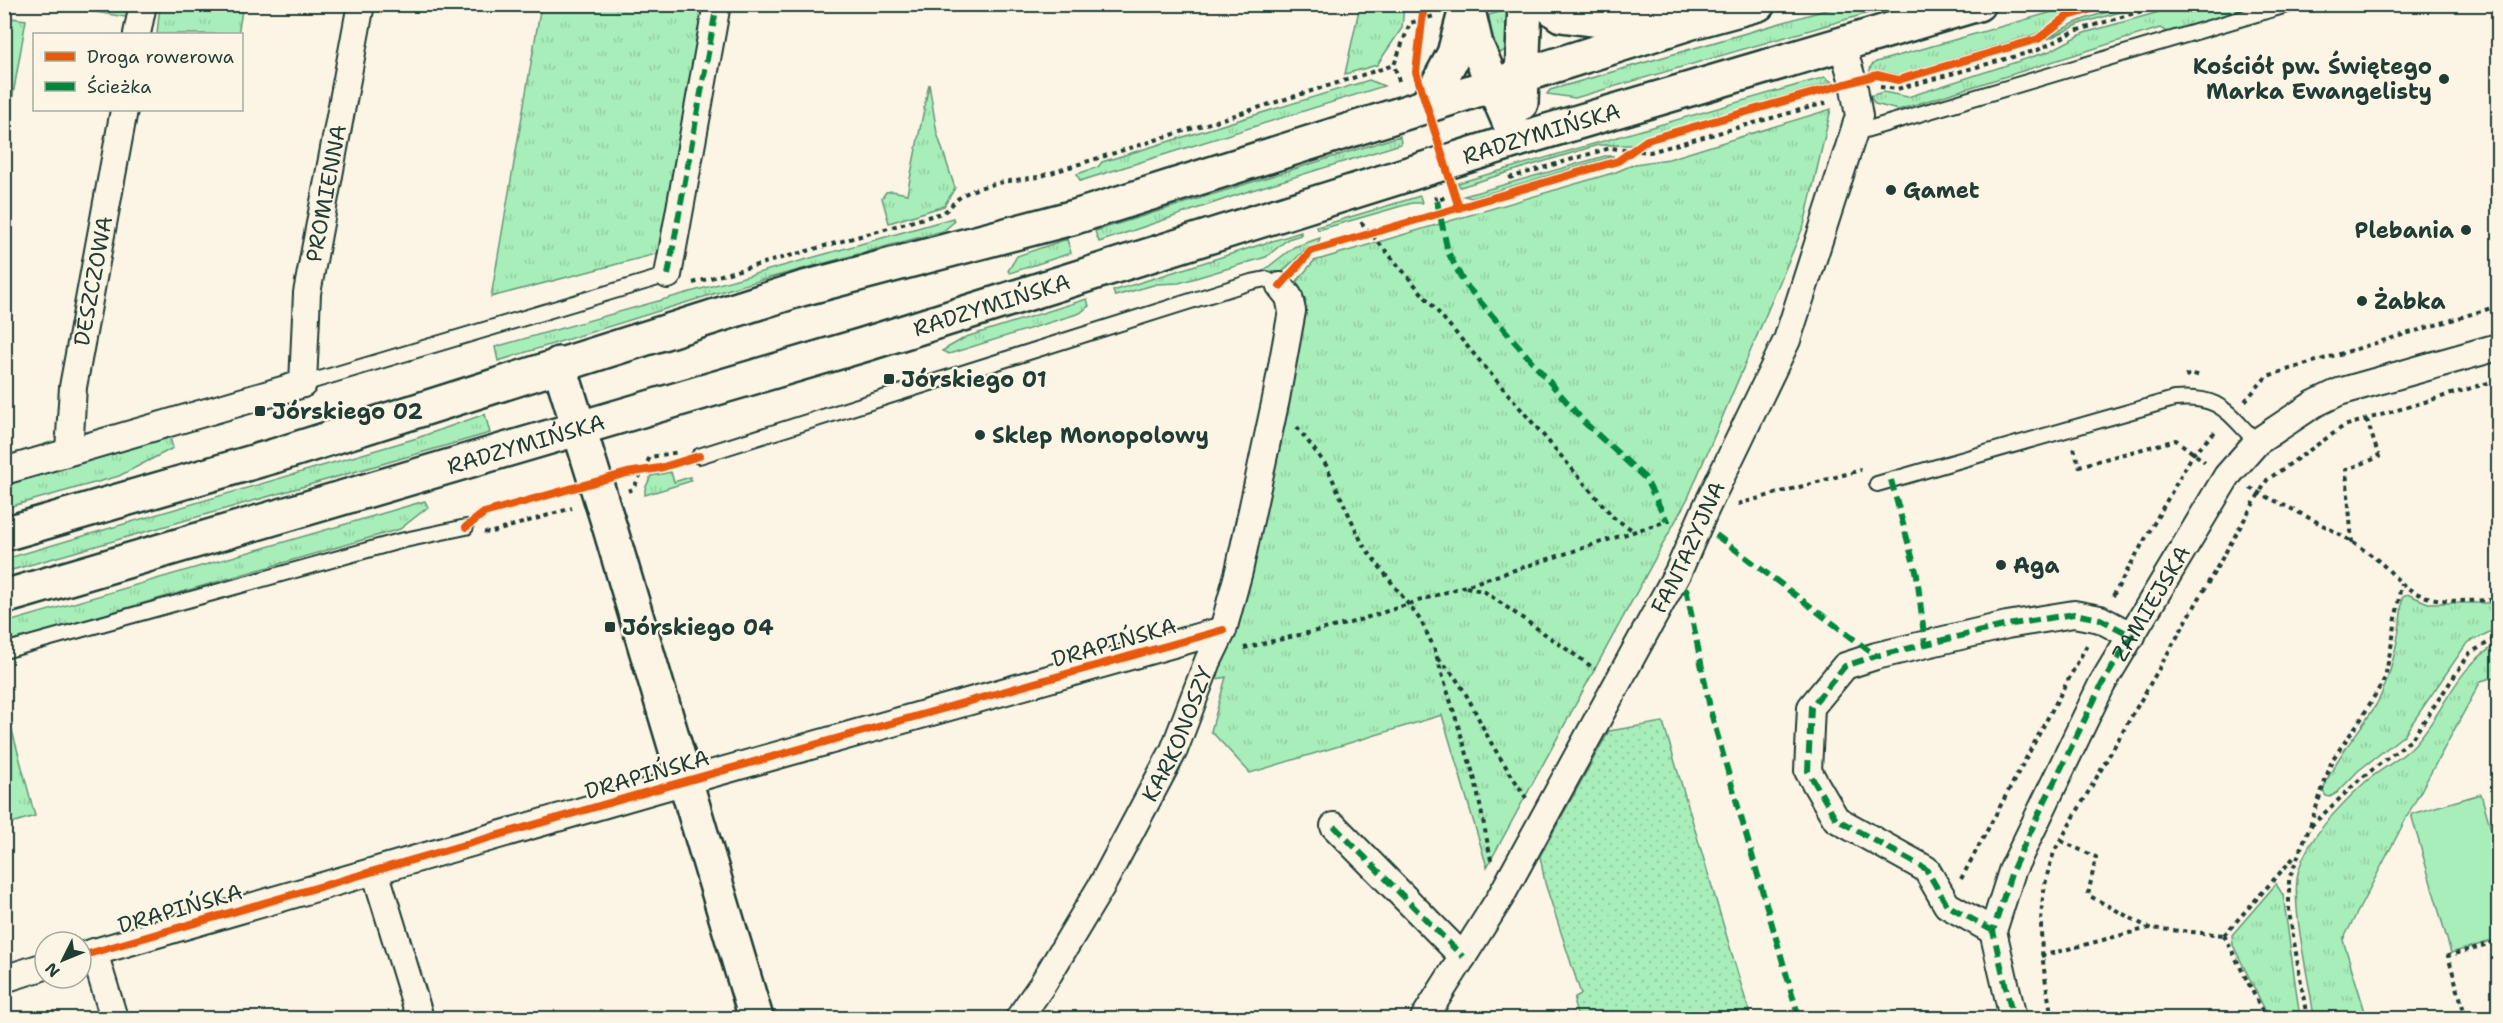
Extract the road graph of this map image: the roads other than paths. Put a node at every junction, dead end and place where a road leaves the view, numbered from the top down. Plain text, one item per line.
1 (143, 4) edge
2 (361, 4) edge
3 (717, 4) edge
4 (1525, 4) edge
5 (1547, 4) edge
6 (1758, 4) edge
7 (1978, 4) edge
8 (2290, 4) edge
9 (1457, 8) edge
10 (1692, 22) junction
11 (137, 33) edge
12 (1842, 44) junction
13 (1509, 81) junction
14 (1427, 105) junction
15 (124, 111) edge
16 (1855, 133) junction
17 (1517, 140) junction
18 (678, 279) joint
19 (1280, 286) joint
20 (2499, 347) edge
21 (559, 364) junction
22 (303, 384) junction
23 (579, 429) junction
24 (2257, 442) junction
25 (69, 451) junction
26 (699, 456) road end
27 (4, 471) edge
28 (1877, 484) dead end
29 (466, 527) road end
30 (4, 534) edge
31 (4, 597) edge
32 (1223, 630) junction
33 (2132, 636) junction
34 (4, 651) edge
35 (686, 782) junction
36 (1334, 826) dead end
37 (375, 871) junction
38 (1993, 931) junction
39 (93, 953) edge
40 (1462, 957) junction
41 (93, 966) edge
42 (33, 970) edge
43 (4, 979) edge
44 (114, 1018) edge
45 (420, 1018) edge
46 (756, 1018) edge
47 (1018, 1018) edge
48 (1424, 1018) edge
49 (2013, 1018) edge

1 - 11 street
2 - 22 street, PROMIENNA
3 - 18 street
4 - 13 main road
5 - 10 main road
6 - 10 main road
7 - 12 main road, RADZYMIŃSKA
8 - 16 lane
9 - 13 main road
9 - 14 main road
10 - 13 main road
12 - 16 street, FANTAZYJNA
12 - 17 main road, RADZYMIŃSKA
13 - 14 main road
13 - 17 main road
14 - 21 main road
15 - 25 street, DESZCZOWA
16 - 40 street, FANTAZYJNA
17 - 23 main road, RADZYMIŃSKA
18 - 22 lane
19 - 26 lane
19 - 32 street, KARKONOSZY
20 - 24 street, ZAMIEJSKA
21 - 23 main road
21 - 30 main road
22 - 25 street
23 - 31 main road, RADZYMIŃSKA
23 - 35 main road
24 - 28 lane
24 - 33 street, ZAMIEJSKA
25 - 27 street
29 - 34 lane
32 - 35 street, DRAPIŃSKA
32 - 47 street, KARKONOSZY
33 - 38 street, ZAMIEJSKA
33 - 38 street
35 - 37 street, DRAPIŃSKA
35 - 46 main road
36 - 40 street
37 - 39 street, DRAPIŃSKA
37 - 45 street
38 - 49 street
40 - 48 street, FANTAZYJNA
41 - 44 street
42 - 43 street

